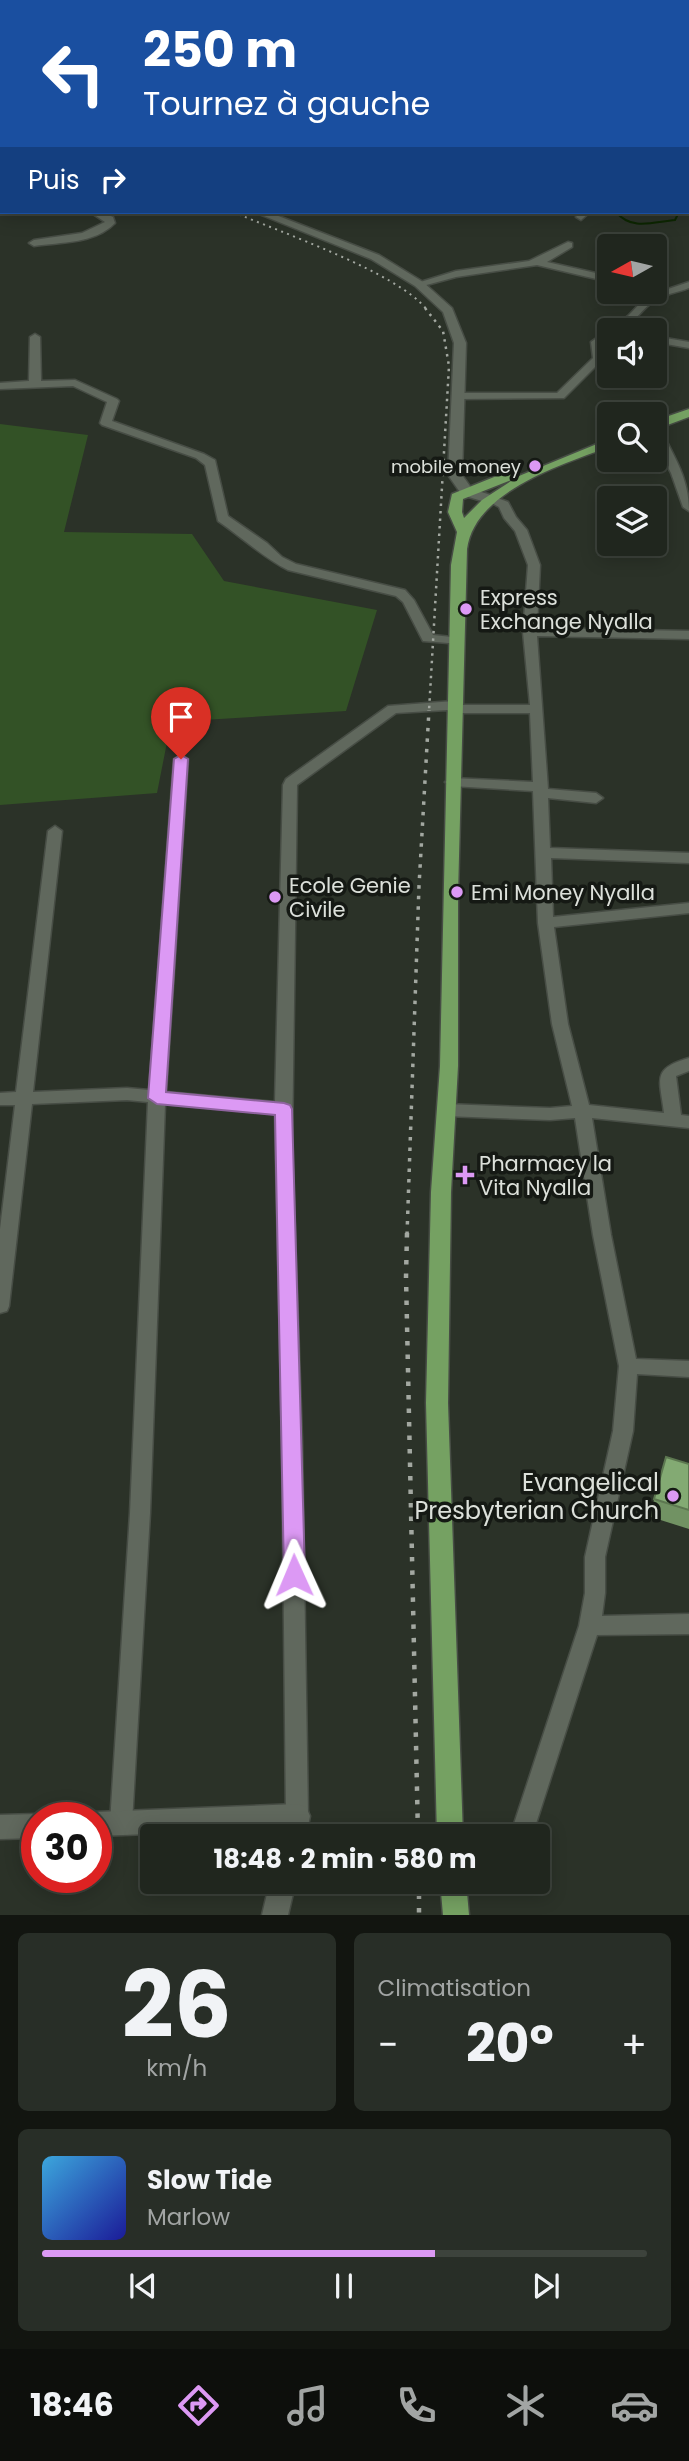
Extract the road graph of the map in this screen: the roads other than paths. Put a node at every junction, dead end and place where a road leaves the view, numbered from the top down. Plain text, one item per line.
1 (99, 214) edge
2 (264, 214) edge
3 (34, 243) dead end
4 (568, 245) dead end
5 (539, 263) junction
6 (597, 276) edge
7 (419, 284) junction
8 (689, 285) edge
9 (667, 290) edge
10 (643, 304) edge
11 (628, 318) edge
12 (35, 337) dead end
13 (667, 341) edge
14 (689, 345) edge
15 (597, 361) edge
16 (35, 384) junction
17 (0, 386) edge
18 (458, 396) junction
19 (689, 406) edge
20 (689, 413) edge
21 (667, 414) edge
22 (667, 422) edge
23 (597, 442) edge
24 (597, 447) edge
25 (667, 448) edge
26 (557, 460) junction
27 (528, 472) junction
28 (683, 473) edge
29 (467, 492) junction
30 (492, 500) junction
31 (689, 508) edge
32 (463, 531) junction
33 (530, 632) junction
34 (689, 635) edge
35 (456, 641) junction
36 (454, 707) junction
37 (537, 709) junction
38 (181, 759) dead end
39 (452, 782) junction
40 (541, 790) junction
41 (596, 798) dead end
42 (55, 831) dead end
43 (544, 853) junction
44 (689, 858) edge
45 (689, 908) edge
46 (547, 923) junction
47 (689, 1065) edge
48 (24, 1097) junction
49 (157, 1098) junction
50 (0, 1099) edge
51 (284, 1109) junction
52 (446, 1110) junction
53 (582, 1111) junction
54 (681, 1122) edge
55 (0, 1306) edge
56 (628, 1366) junction
57 (689, 1369) edge
58 (689, 1624) edge
59 (590, 1626) junction
60 (111, 1802) edge
61 (112, 1823) edge
62 (171, 1824) edge
63 (295, 1824) edge
64 (450, 1824) edge
65 (525, 1824) edge
66 (21, 1827) edge
67 (0, 1828) edge
68 (280, 1894) edge
69 (454, 1894) edge
70 (275, 1915) edge
71 (456, 1915) edge

1 - 3 street
2 - 7 street
4 - 5 street
5 - 6 street
5 - 7 street
7 - 18 street
8 - 9 street
10 - 11 street
12 - 16 street
13 - 14 street
15 - 18 street
16 - 17 street
16 - 35 street
18 - 29 street
19 - 21 main road
20 - 22 main road
23 - 26 main road
24 - 26 main road
25 - 28 street
26 - 27 main road
27 - 29 main road
27 - 30 main road
28 - 31 street
29 - 30 street
29 - 32 main road
30 - 32 main road
30 - 33 street
32 - 35 main road
33 - 34 street
33 - 37 street
35 - 36 main road
36 - 37 street
36 - 39 main road
36 - 51 street
37 - 40 street
38 - 49 street
39 - 40 street
39 - 52 main road
40 - 41 street
40 - 43 street
42 - 48 street
43 - 44 street
43 - 46 street
45 - 46 street
46 - 53 street
47 - 54 street
48 - 49 street
48 - 50 street
48 - 55 street
49 - 51 street
49 - 60 street
51 - 63 street
52 - 53 street
52 - 64 main road
53 - 54 street
53 - 56 street
56 - 57 street
56 - 59 street
58 - 59 street
59 - 65 street
61 - 62 street
66 - 67 street
68 - 70 street
69 - 71 main road

